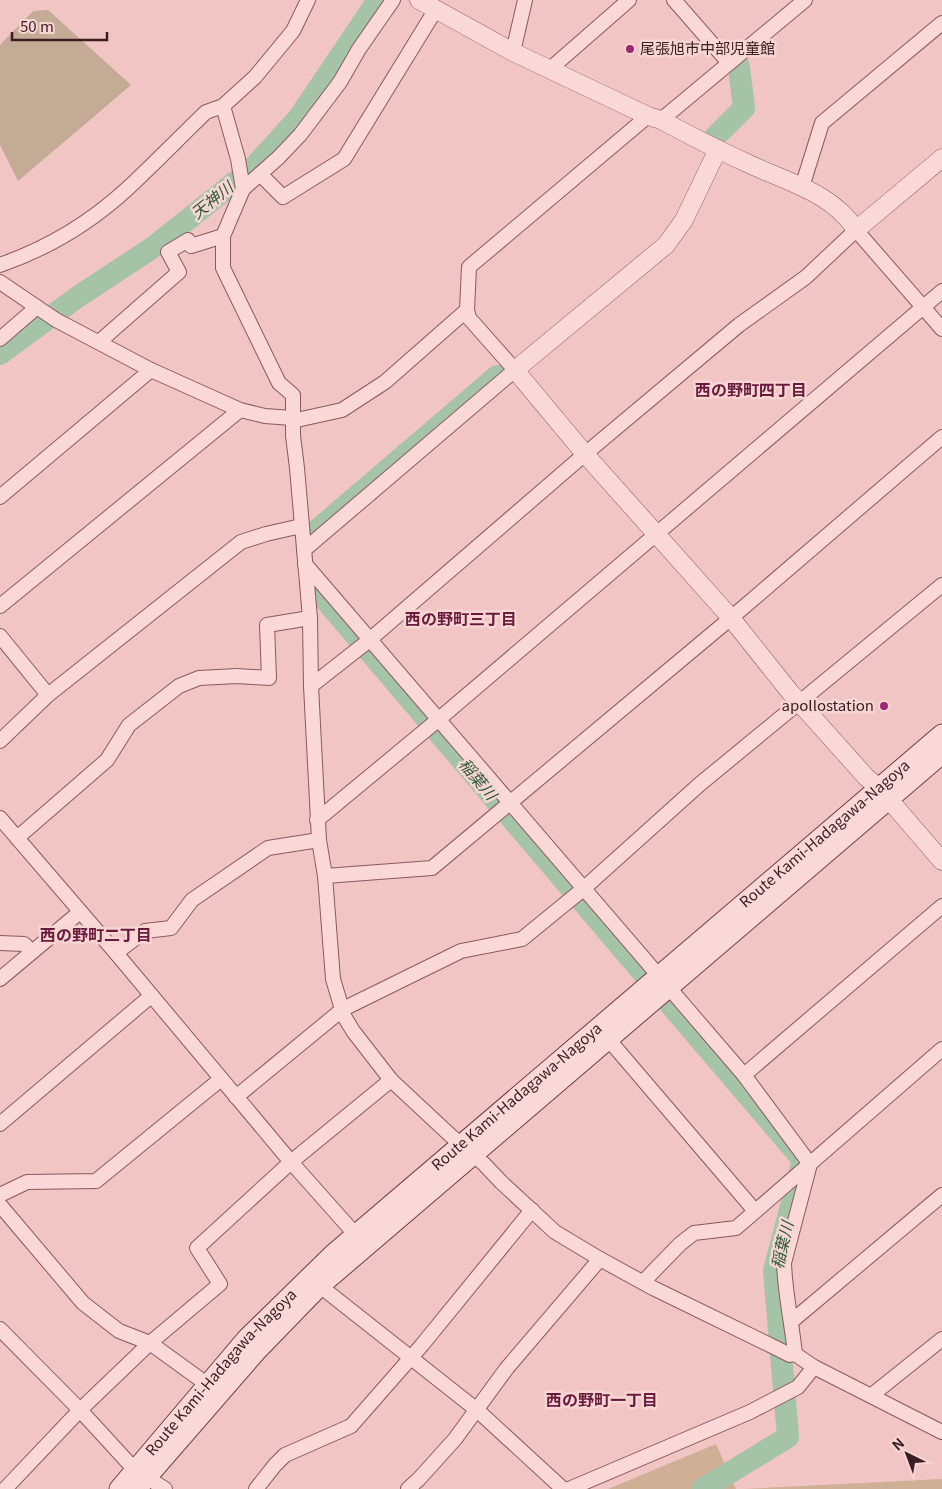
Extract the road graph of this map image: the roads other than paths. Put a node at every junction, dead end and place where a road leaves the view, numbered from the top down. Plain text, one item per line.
1 (308, 0) edge
2 (393, 0) edge
3 (419, 0) edge
4 (526, 0) edge
5 (629, 0) edge
6 (674, 0) edge
7 (805, 0) edge
8 (436, 10) junction
9 (942, 23) edge
10 (513, 52) junction
11 (730, 63) junction
12 (550, 69) junction
13 (223, 106) junction
14 (654, 118) junction
15 (718, 149) junction
16 (942, 158) edge
17 (260, 174) junction
18 (802, 187) junction
19 (243, 188) junction
20 (856, 230) junction
21 (223, 236) junction
22 (0, 265) edge
23 (0, 282) edge
24 (942, 291) edge
25 (38, 307) junction
26 (923, 308) junction
27 (467, 310) junction
28 (942, 330) edge
29 (0, 339) edge
30 (99, 342) junction
31 (151, 370) junction
32 (515, 370) junction
33 (240, 410) junction
34 (292, 420) junction
35 (942, 436) edge
36 (586, 454) junction
37 (0, 497) edge
38 (301, 526) junction
39 (657, 533) junction
40 (304, 550) junction
41 (305, 564) junction
42 (942, 585) edge
43 (0, 606) edge
44 (310, 618) junction
45 (731, 618) junction
46 (0, 636) edge
47 (365, 644) junction
48 (311, 686) junction
49 (48, 695) junction
50 (800, 703) junction
51 (438, 720) junction
52 (942, 734) edge
53 (0, 741) edge
54 (942, 754) edge
55 (884, 794) junction
56 (505, 807) junction
57 (0, 818) edge
58 (317, 820) junction
59 (17, 838) junction
60 (318, 840) junction
61 (942, 861) edge
62 (325, 876) junction
63 (579, 892) junction
64 (942, 906) edge
65 (80, 912) junction
66 (0, 943) edge
67 (32, 952) junction
68 (116, 952) junction
69 (0, 979) edge
70 (665, 982) junction
71 (151, 996) junction
72 (343, 1010) junction
73 (609, 1040) junction
74 (942, 1049) edge
75 (744, 1075) junction
76 (220, 1079) junction
77 (391, 1080) junction
78 (236, 1097) junction
79 (0, 1124) edge
80 (468, 1150) junction
81 (291, 1162) junction
82 (808, 1165) junction
83 (0, 1195) edge
84 (942, 1195) edge
85 (0, 1205) edge
86 (532, 1210) junction
87 (755, 1211) junction
88 (355, 1234) junction
89 (600, 1260) junction
90 (643, 1282) junction
91 (320, 1286) junction
92 (792, 1320) junction
93 (1, 1332) edge
94 (940, 1342) edge
95 (150, 1343) junction
96 (793, 1354) junction
97 (410, 1357) junction
98 (814, 1367) junction
99 (208, 1385) junction
100 (872, 1396) junction
101 (80, 1410) junction
102 (477, 1410) junction
103 (942, 1432) edge
104 (140, 1479) edge
105 (5, 1489) edge
106 (119, 1489) edge
107 (165, 1489) edge
108 (256, 1489) edge
109 (408, 1489) edge
110 (563, 1489) edge
111 (569, 1489) edge

1 - 13 street
2 - 17 street
3 - 8 street
4 - 10 street
5 - 12 street
6 - 11 street
7 - 11 street
8 - 10 street
8 - 17 street
9 - 18 street
10 - 12 street
11 - 14 street
12 - 14 street
13 - 19 street
13 - 22 street
14 - 15 street
14 - 27 street
15 - 18 street
15 - 32 street
16 - 20 street
17 - 19 street
18 - 20 street
19 - 21 street
20 - 26 street
20 - 36 street
21 - 30 street
21 - 34 street
23 - 25 street
24 - 26 street
25 - 29 street
25 - 30 street
26 - 28 street
26 - 39 street
27 - 32 street
27 - 34 street
30 - 31 street
31 - 33 street
31 - 37 street
32 - 36 street
32 - 40 street
33 - 34 street
33 - 43 street
34 - 38 street
35 - 45 street
36 - 39 street
36 - 47 street
38 - 40 street
38 - 49 street
39 - 45 street
39 - 51 street
40 - 41 street
41 - 44 street
41 - 47 street
42 - 50 street
44 - 48 street
44 - 59 street
45 - 50 street
45 - 56 street
46 - 49 street
47 - 48 street
47 - 51 street
48 - 58 street
49 - 53 street
50 - 55 street
50 - 63 street
51 - 56 street
51 - 58 street
52 - 55 main road, Route Kami-Hadagawa-Nagoya
54 - 55 main road, Route Kami-Hadagawa-Nagoya
55 - 61 street
55 - 70 main road, Route Kami-Hadagawa-Nagoya
56 - 62 street
56 - 63 street
57 - 59 street
58 - 60 street
59 - 65 street
60 - 62 street
60 - 68 street
62 - 72 street
63 - 70 street
63 - 72 street
64 - 75 street
65 - 67 street
65 - 68 street
66 - 67 street
67 - 69 street
68 - 71 street
70 - 73 main road, Route Kami-Hadagawa-Nagoya
70 - 75 street
70 - 80 main road, Route Kami-Hadagawa-Nagoya
71 - 76 street
71 - 79 street
72 - 77 street
72 - 78 street
73 - 80 main road, Route Kami-Hadagawa-Nagoya
73 - 87 street
74 - 82 street
75 - 82 street
76 - 78 street
76 - 83 street
77 - 80 street
77 - 81 street
78 - 81 street
80 - 86 street
80 - 88 main road, Route Kami-Hadagawa-Nagoya
80 - 91 main road, Route Kami-Hadagawa-Nagoya
81 - 88 street
81 - 95 street
82 - 87 street
82 - 92 street
84 - 92 street
85 - 95 street
86 - 89 street
86 - 97 street
87 - 90 street
88 - 99 main road, Route Kami-Hadagawa-Nagoya
89 - 90 street
89 - 102 street
90 - 96 street
91 - 97 street
91 - 104 main road, Route Kami-Hadagawa-Nagoya
92 - 96 street
93 - 101 street
94 - 100 street
95 - 99 street
95 - 101 street
96 - 98 street
97 - 102 street
97 - 108 street
98 - 100 street
98 - 111 street
99 - 104 main road, Route Kami-Hadagawa-Nagoya
100 - 103 street
101 - 104 street
101 - 105 street
102 - 109 street
102 - 110 street
104 - 106 main road, Route Kami-Hadagawa-Nagoya
104 - 107 street

